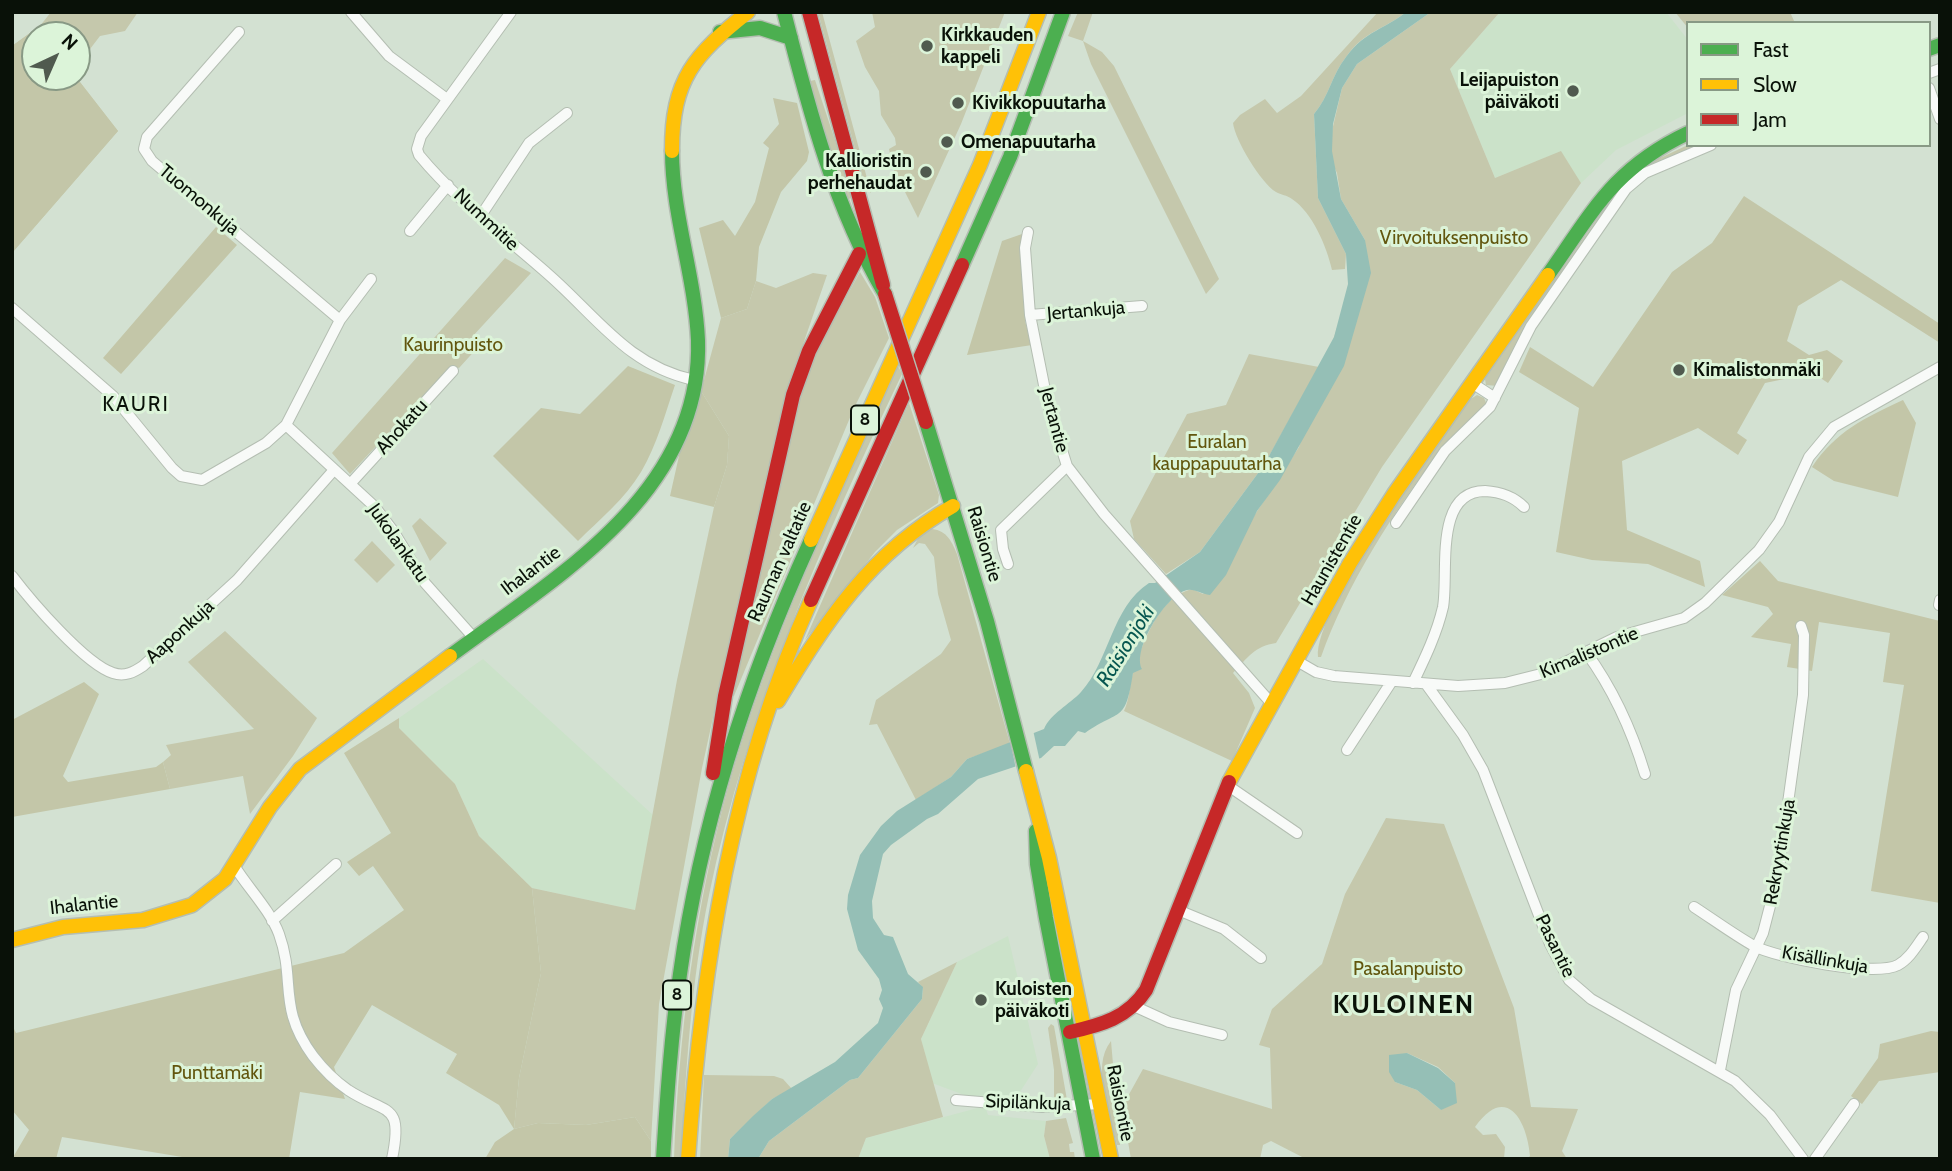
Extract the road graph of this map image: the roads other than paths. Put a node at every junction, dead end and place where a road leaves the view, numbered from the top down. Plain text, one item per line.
1 (352, 12) edge
2 (511, 12) edge
3 (748, 12) edge
4 (784, 12) edge
5 (809, 12) edge
6 (1039, 12) edge
7 (1063, 12) edge
8 (239, 32) dead end
9 (719, 32) junction
10 (791, 38) junction
11 (1931, 94) edge
12 (447, 99) junction
13 (567, 113) dead end
14 (1940, 119) edge
15 (1686, 134) edge
16 (1706, 147) edge
17 (448, 185) junction
18 (480, 217) junction
19 (410, 231) dead end
20 (1028, 232) dead end
21 (859, 254) junction
22 (371, 279) dead end
23 (885, 294) junction
24 (1142, 306) dead end
25 (12, 308) edge
26 (1030, 315) junction
27 (341, 320) junction
28 (1940, 367) edge
29 (453, 371) dead end
30 (694, 380) junction
31 (1472, 383) junction
32 (1495, 398) junction
33 (286, 425) junction
34 (1067, 466) junction
35 (333, 471) junction
36 (351, 483) junction
37 (953, 506) junction
38 (1524, 507) dead end
39 (1396, 523) dead end
40 (1009, 564) dead end
41 (12, 576) edge
42 (1801, 626) dead end
43 (474, 638) junction
44 (1586, 652) junction
45 (1297, 661) junction
46 (1392, 681) junction
47 (1413, 683) junction
48 (1426, 684) junction
49 (1272, 704) junction
50 (760, 731) junction
51 (1347, 750) dead end
52 (1646, 774) dead end
53 (1227, 785) junction
54 (1035, 809) junction
55 (707, 833) junction
56 (1297, 834) dead end
57 (336, 864) dead end
58 (234, 867) junction
59 (1694, 907) dead end
60 (1178, 910) junction
61 (272, 921) junction
62 (1923, 937) dead end
63 (12, 940) edge
64 (1756, 947) junction
65 (1261, 958) dead end
66 (1136, 1007) junction
67 (1086, 1029) junction
68 (1070, 1032) junction
69 (1222, 1035) dead end
70 (1720, 1070) junction
71 (956, 1100) dead end
72 (1100, 1104) junction
73 (1854, 1104) dead end
74 (1083, 1105) junction
75 (392, 1159) edge
76 (663, 1159) edge
77 (688, 1159) edge
78 (1093, 1159) edge
79 (1111, 1159) edge
80 (1803, 1159) edge
81 (1815, 1159) edge

1 - 12 street
2 - 12 street, Nummitie
3 - 9 main road, Ihalantie
4 - 10 main road, Raisiontie
5 - 23 main road, Raisiontie
6 - 55 main road, Rauman valtatie / 8
7 - 50 main road, 8
8 - 27 street, Tuomonkuja
9 - 10 main road
9 - 30 main road, Ihalantie
10 - 21 main road, Raisiontie
11 - 14 street
12 - 17 street, Nummitie
13 - 18 street
15 - 31 main road, Haunistentie
16 - 32 street, Haunistentie
17 - 18 street, Nummitie
17 - 19 street
18 - 30 street, Nummitie
20 - 26 street, Jertantie
21 - 23 main road, Raisiontie
21 - 55 main road
22 - 27 street
23 - 37 main road, Raisiontie, bridge
24 - 26 street, Jertankuja
25 - 33 street
26 - 34 street, Jertantie
27 - 33 street
28 - 44 street, Kimalistontie
29 - 36 street, Ahokatu
30 - 43 main road, Ihalantie
31 - 32 street
31 - 45 main road, Haunistentie
32 - 39 street, Haunistentie
33 - 35 street, Jukolankatu
34 - 40 street
34 - 49 street, Jertantie
35 - 36 street, Jukolankatu
35 - 41 street, Aaponkuja
36 - 43 street, Jukolankatu
37 - 50 main road
37 - 54 main road, Raisiontie
38 - 47 street
42 - 64 street, Rekryytinkuja
43 - 58 main road, Ihalantie
44 - 48 street, Kimalistontie
44 - 52 street
45 - 46 street, Kimalistontie
45 - 49 main road, Haunistentie
46 - 47 street, Kimalistontie
46 - 51 street
47 - 48 street, Kimalistontie
48 - 70 street, Pasantie
49 - 53 main road, Haunistentie
50 - 77 main road, 8
53 - 56 street
53 - 60 main road, Haunistentie
54 - 67 main road, Raisiontie
54 - 68 main road, Raisiontie
55 - 76 main road, Rauman valtatie / 8
57 - 61 street
58 - 61 street
58 - 63 main road, Ihalantie
59 - 64 street
60 - 65 street
60 - 66 main road, Haunistentie
61 - 75 street
62 - 64 street, Kisällinkuja
64 - 70 street, Rekryytinkuja
66 - 67 main road
66 - 69 street
67 - 68 main road
67 - 72 main road, Raisiontie
68 - 74 main road, Raisiontie
70 - 80 street, Pasantie
71 - 74 street, Sipilänkuja
72 - 74 street, Sipilänkuja
72 - 79 main road, Raisiontie
73 - 81 street
74 - 78 main road, Raisiontie

